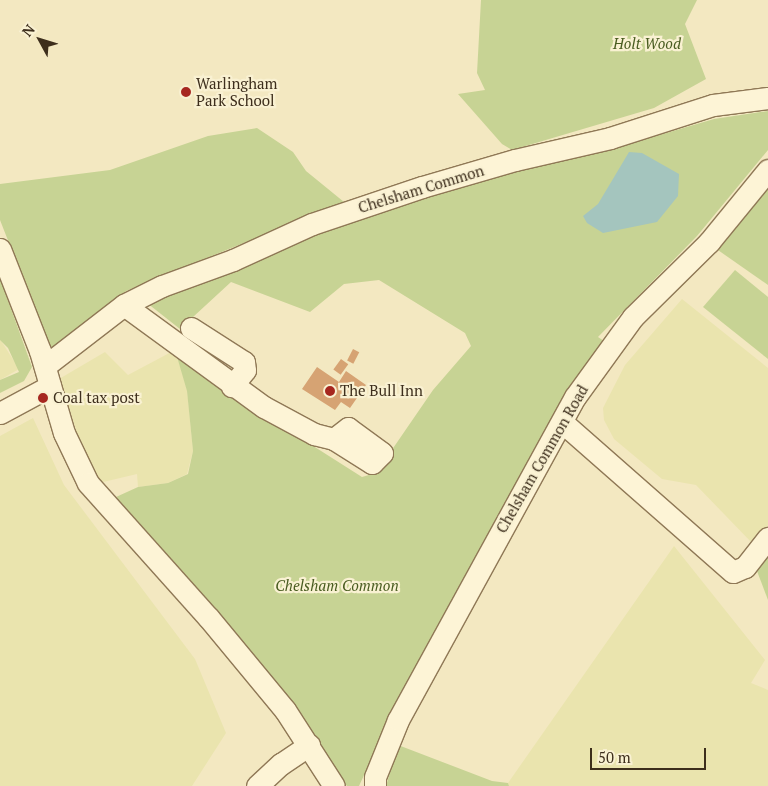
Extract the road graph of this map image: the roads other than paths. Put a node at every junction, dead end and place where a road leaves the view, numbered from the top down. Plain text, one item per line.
1 (768, 98) edge
2 (768, 170) edge
3 (0, 249) edge
4 (124, 305) junction
5 (191, 328) dead end
6 (47, 376) junction
7 (232, 386) junction
8 (0, 413) edge
9 (562, 422) junction
10 (334, 439) dead end
11 (768, 538) edge
12 (309, 746) junction
13 (257, 786) edge
14 (334, 786) edge
15 (375, 786) edge

1 - 4 street, Chelsham Common
2 - 9 street, Chelsham Common Road
3 - 6 street
4 - 6 street, Chelsham Common
4 - 7 street
5 - 7 street
6 - 8 street, Chelsham Common
6 - 12 street
7 - 10 street
9 - 11 street
9 - 15 street, Chelsham Common Road
12 - 13 street
12 - 14 street

